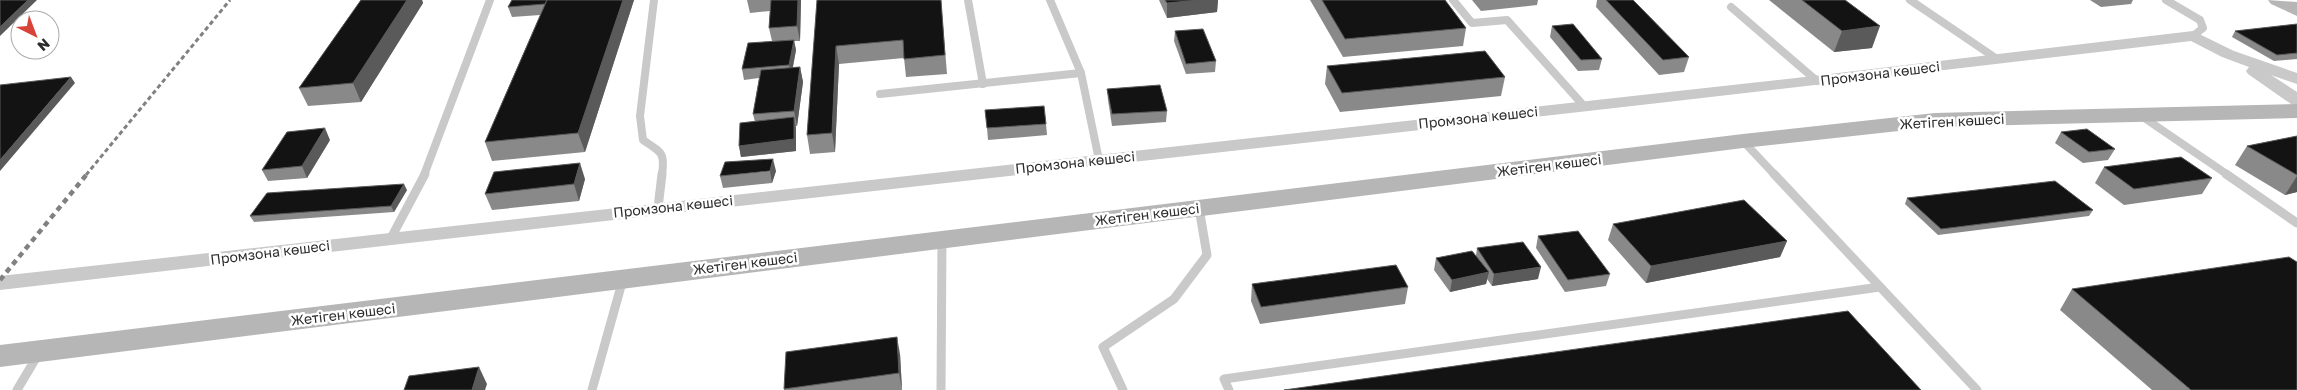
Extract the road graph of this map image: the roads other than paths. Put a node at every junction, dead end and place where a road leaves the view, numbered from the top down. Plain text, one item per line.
1 (490, 0) edge
2 (654, 0) edge
3 (968, 0) edge
4 (1050, 0) edge
5 (1454, 0) edge
6 (1910, 0) edge
7 (2166, 0) edge
8 (2278, 0) edge
9 (1731, 7) dead end
10 (2297, 10) edge
11 (2193, 36) junction
12 (2228, 54) junction
13 (1997, 59) junction
14 (1081, 73) junction
15 (2297, 79) edge
16 (1817, 81) junction
17 (983, 84) junction
18 (880, 94) dead end
19 (2297, 100) edge
20 (1583, 105) junction
21 (2297, 111) edge
22 (2138, 113) junction
23 (1743, 141) junction
24 (1099, 160) junction
25 (658, 208) junction
26 (1199, 208) junction
27 (2297, 222) edge
28 (391, 238) junction
29 (942, 239) junction
30 (623, 279) junction
31 (0, 283) edge
32 (1880, 287) junction
33 (41, 351) junction
34 (0, 356) edge
35 (17, 390) edge
36 (592, 390) edge
37 (941, 390) edge
38 (1123, 390) edge
39 (1229, 390) edge
40 (1977, 390) edge

1 - 28 lane
2 - 25 lane
3 - 17 lane
4 - 14 lane
5 - 20 lane
6 - 13 lane
7 - 11 lane
8 - 10 street
9 - 16 lane
11 - 12 street
11 - 13 street, Промзона көшесі
12 - 15 street
12 - 19 street
13 - 16 street, Промзона көшесі
14 - 17 lane
14 - 24 lane
16 - 20 street, Промзона көшесі
17 - 18 lane
20 - 24 street, Промзона көшесі
21 - 22 street, Жетіген көшесі
22 - 23 street, Жетіген көшесі
22 - 27 lane
23 - 26 street, Жетіген көшесі
23 - 32 lane
24 - 25 street, Промзона көшесі
25 - 28 street, Промзона көшесі
26 - 29 street, Жетіген көшесі
26 - 38 lane
28 - 31 street, Промзона көшесі
29 - 30 street, Жетіген көшесі
29 - 37 lane
30 - 33 street, Жетіген көшесі
30 - 36 lane
32 - 39 lane
32 - 40 lane
33 - 34 street, Жетіген көшесі
33 - 35 lane

